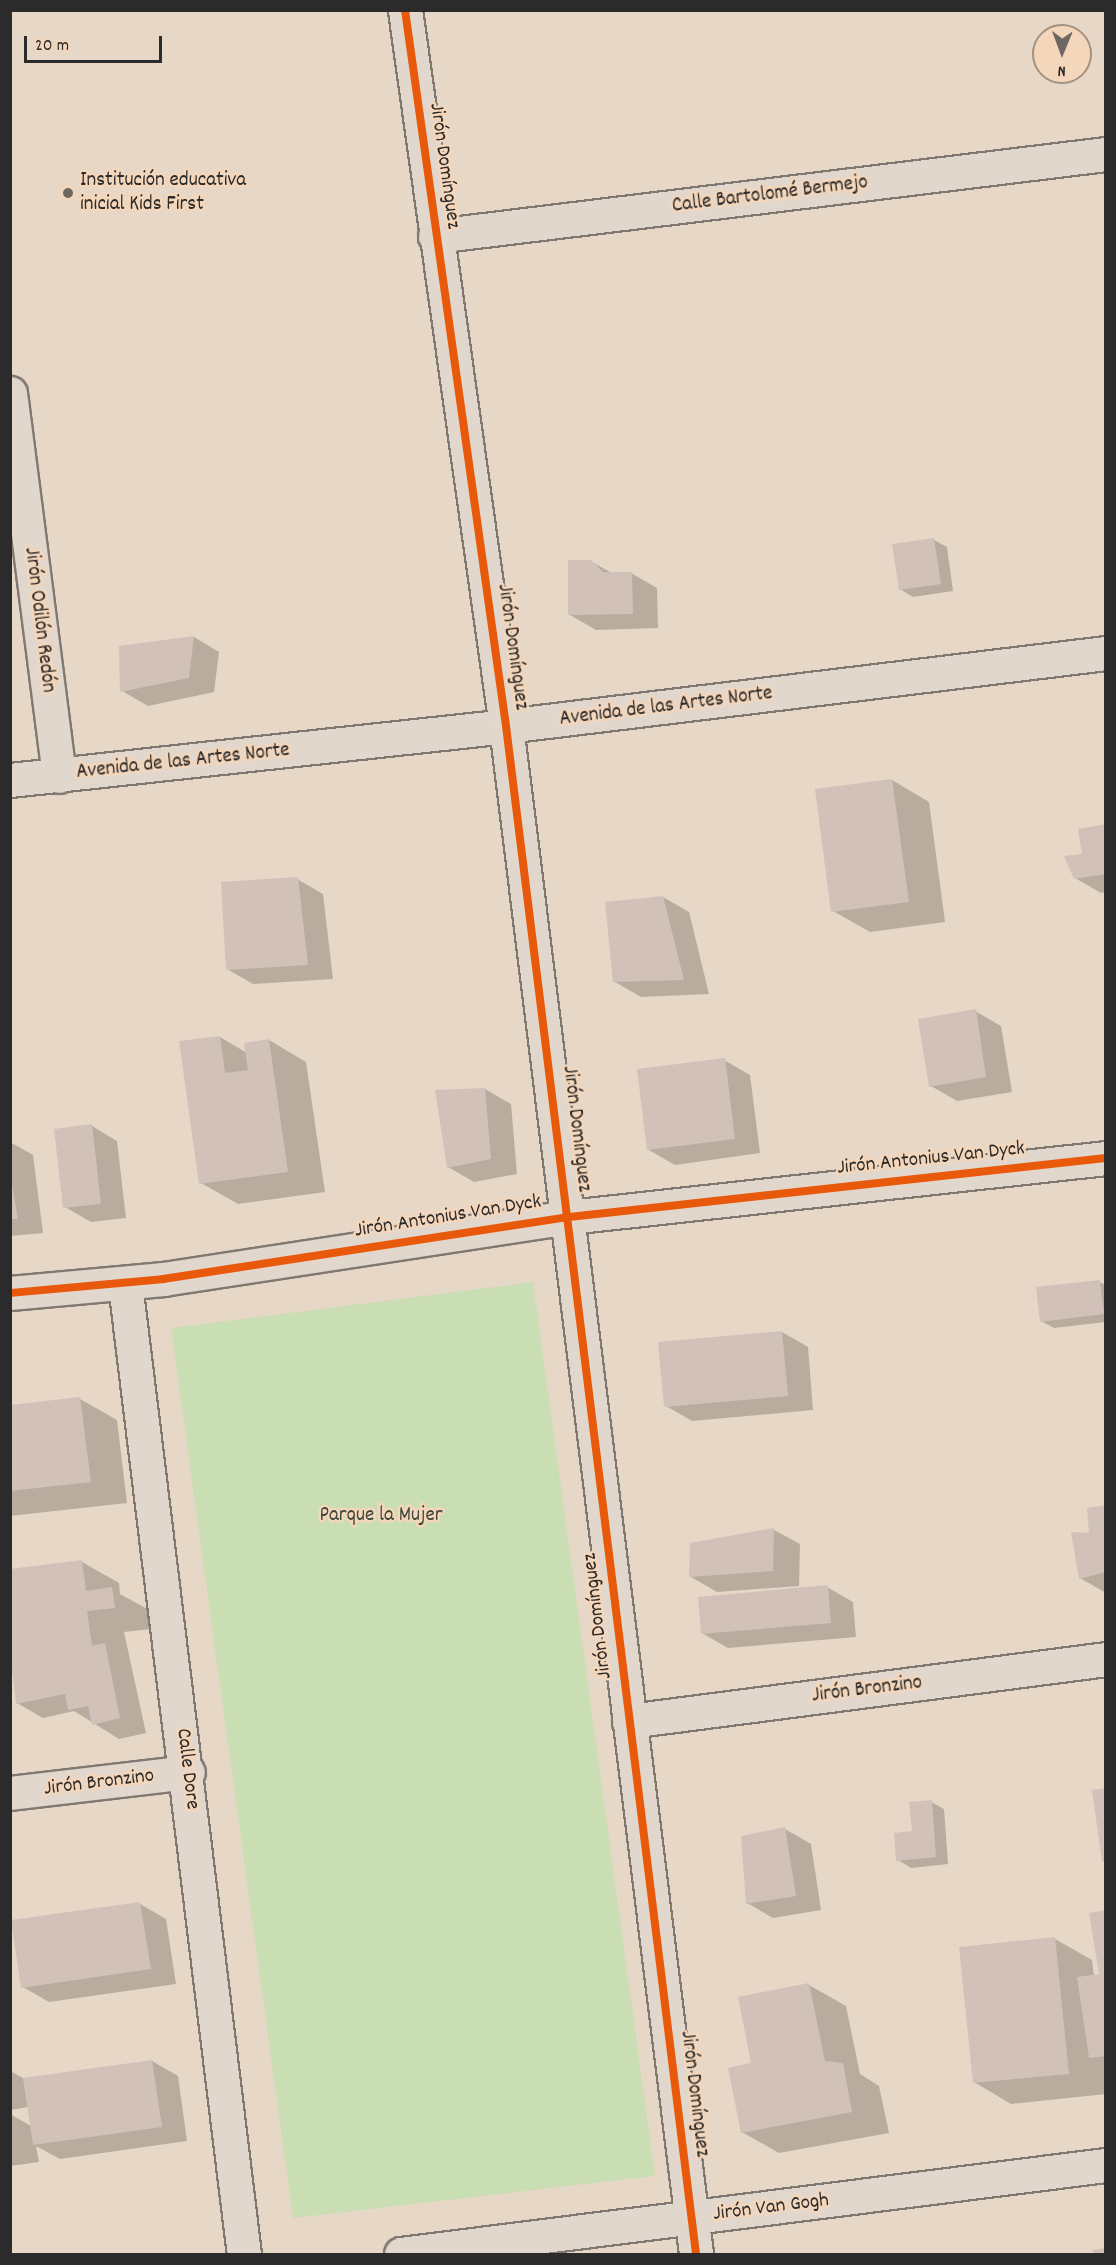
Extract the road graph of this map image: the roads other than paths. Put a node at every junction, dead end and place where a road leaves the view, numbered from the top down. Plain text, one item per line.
1 (405, 10) edge
2 (1106, 154) edge
3 (435, 236) junction
4 (10, 393) edge
5 (1106, 653) edge
6 (506, 726) junction
7 (59, 776) junction
8 (10, 780) edge
9 (1106, 1158) edge
10 (569, 1217) junction
11 (125, 1284) junction
12 (10, 1293) edge
13 (1106, 1659) edge
14 (629, 1721) junction
15 (188, 1772) junction
16 (10, 1793) edge
17 (1106, 2165) edge
18 (692, 2218) junction
19 (244, 2254) edge
20 (401, 2254) edge
21 (696, 2254) edge

1 - 3 street, Jirón Domínguez
2 - 3 street, Calle Bartolomé Bermejo
3 - 6 street, Jirón Domínguez
4 - 7 street, Jirón Odilón Redón
5 - 6 street, Avenida de las Artes Norte
6 - 7 street, Avenida de las Artes Norte
6 - 10 street, Jirón Domínguez
7 - 8 street, Avenida de las Artes Norte
9 - 10 street, Jirón Antonius Van Dyck
10 - 11 street, Jirón Antonius Van Dyck
10 - 14 street, Jirón Domínguez
11 - 12 street, Jirón Antonius Van Dyck
11 - 15 street, Calle Dore
13 - 14 street, Jirón Bronzino
14 - 18 street, Jirón Domínguez
15 - 16 street, Jirón Bronzino
15 - 19 street, Calle Dore
17 - 18 street, Jirón Van Gogh
18 - 20 street, Jirón Van Gogh
18 - 21 street, Jirón Domínguez

